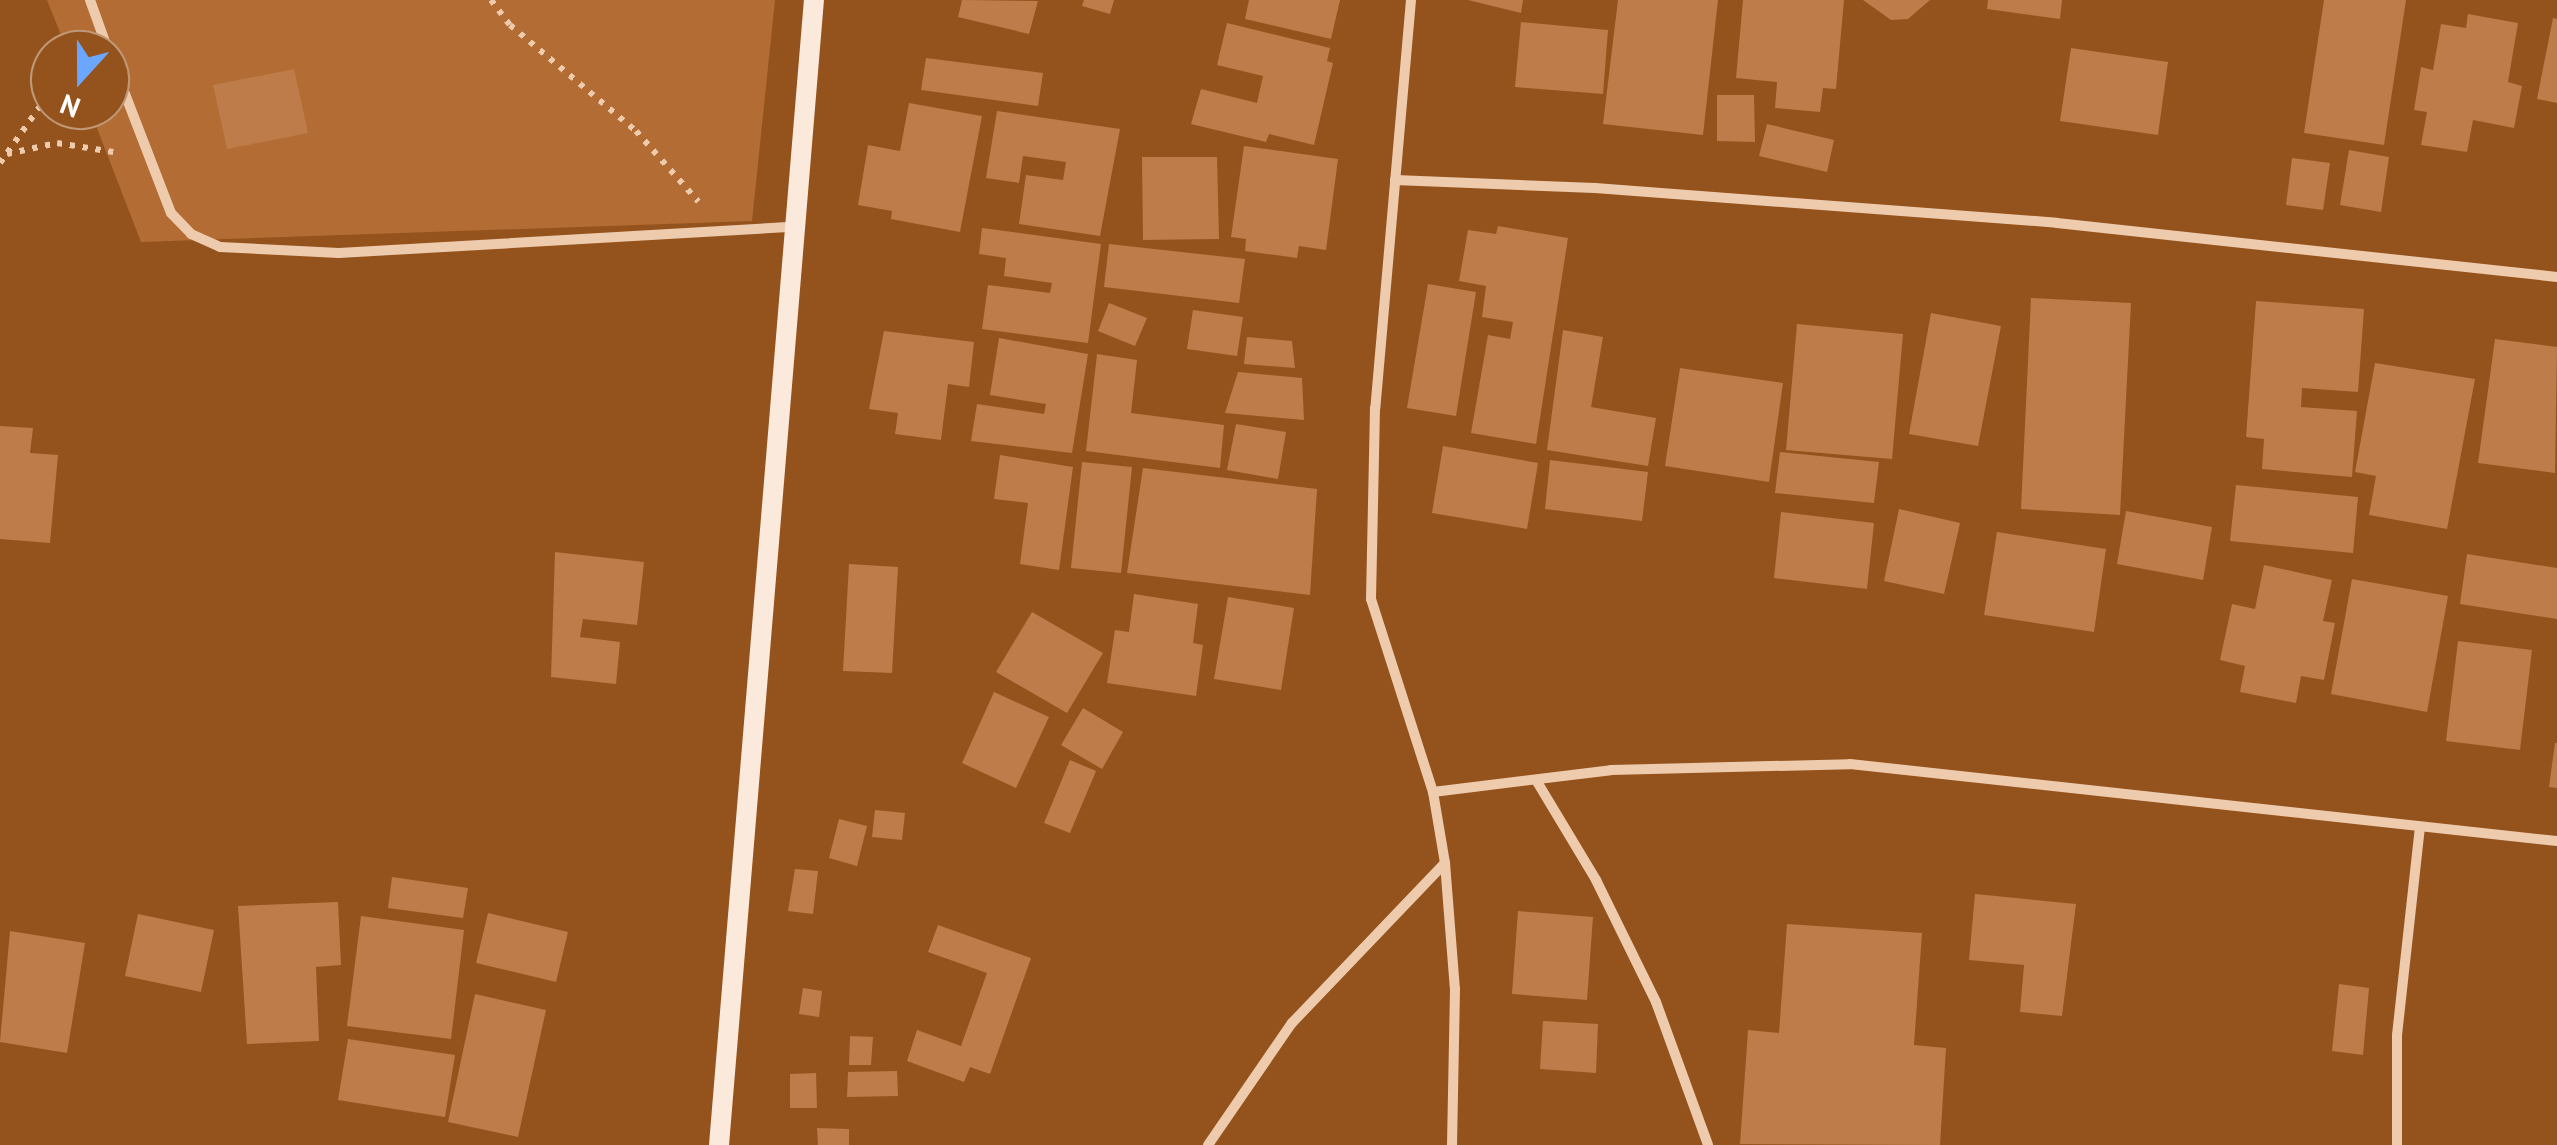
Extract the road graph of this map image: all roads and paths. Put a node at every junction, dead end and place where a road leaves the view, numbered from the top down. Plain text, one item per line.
1 (90, 0) edge
2 (491, 0) edge
3 (814, 0) edge
4 (1411, 0) edge
5 (101, 30) edge
6 (130, 111) edge
7 (30, 121) edge
8 (7, 154) junction
9 (148, 160) junction
10 (0, 162) edge
11 (1395, 180) junction
12 (792, 227) junction
13 (722, 229) junction
14 (2557, 277) edge
15 (1536, 780) junction
16 (1433, 792) junction
17 (2420, 828) junction
18 (2557, 842) edge
19 (1445, 864) junction
20 (718, 1145) edge
21 (1208, 1145) edge
22 (1452, 1145) edge
23 (1708, 1145) edge
24 (2397, 1145) edge

1 - 5 street
2 - 13 path
3 - 12 street
4 - 11 street
6 - 9 street
7 - 8 path
8 - 9 path
8 - 10 path
9 - 13 street
11 - 14 street
11 - 16 street
12 - 13 street
12 - 20 street
15 - 16 street
15 - 17 street
15 - 23 street
16 - 19 street
17 - 18 street
17 - 24 street
19 - 21 street
19 - 22 street

